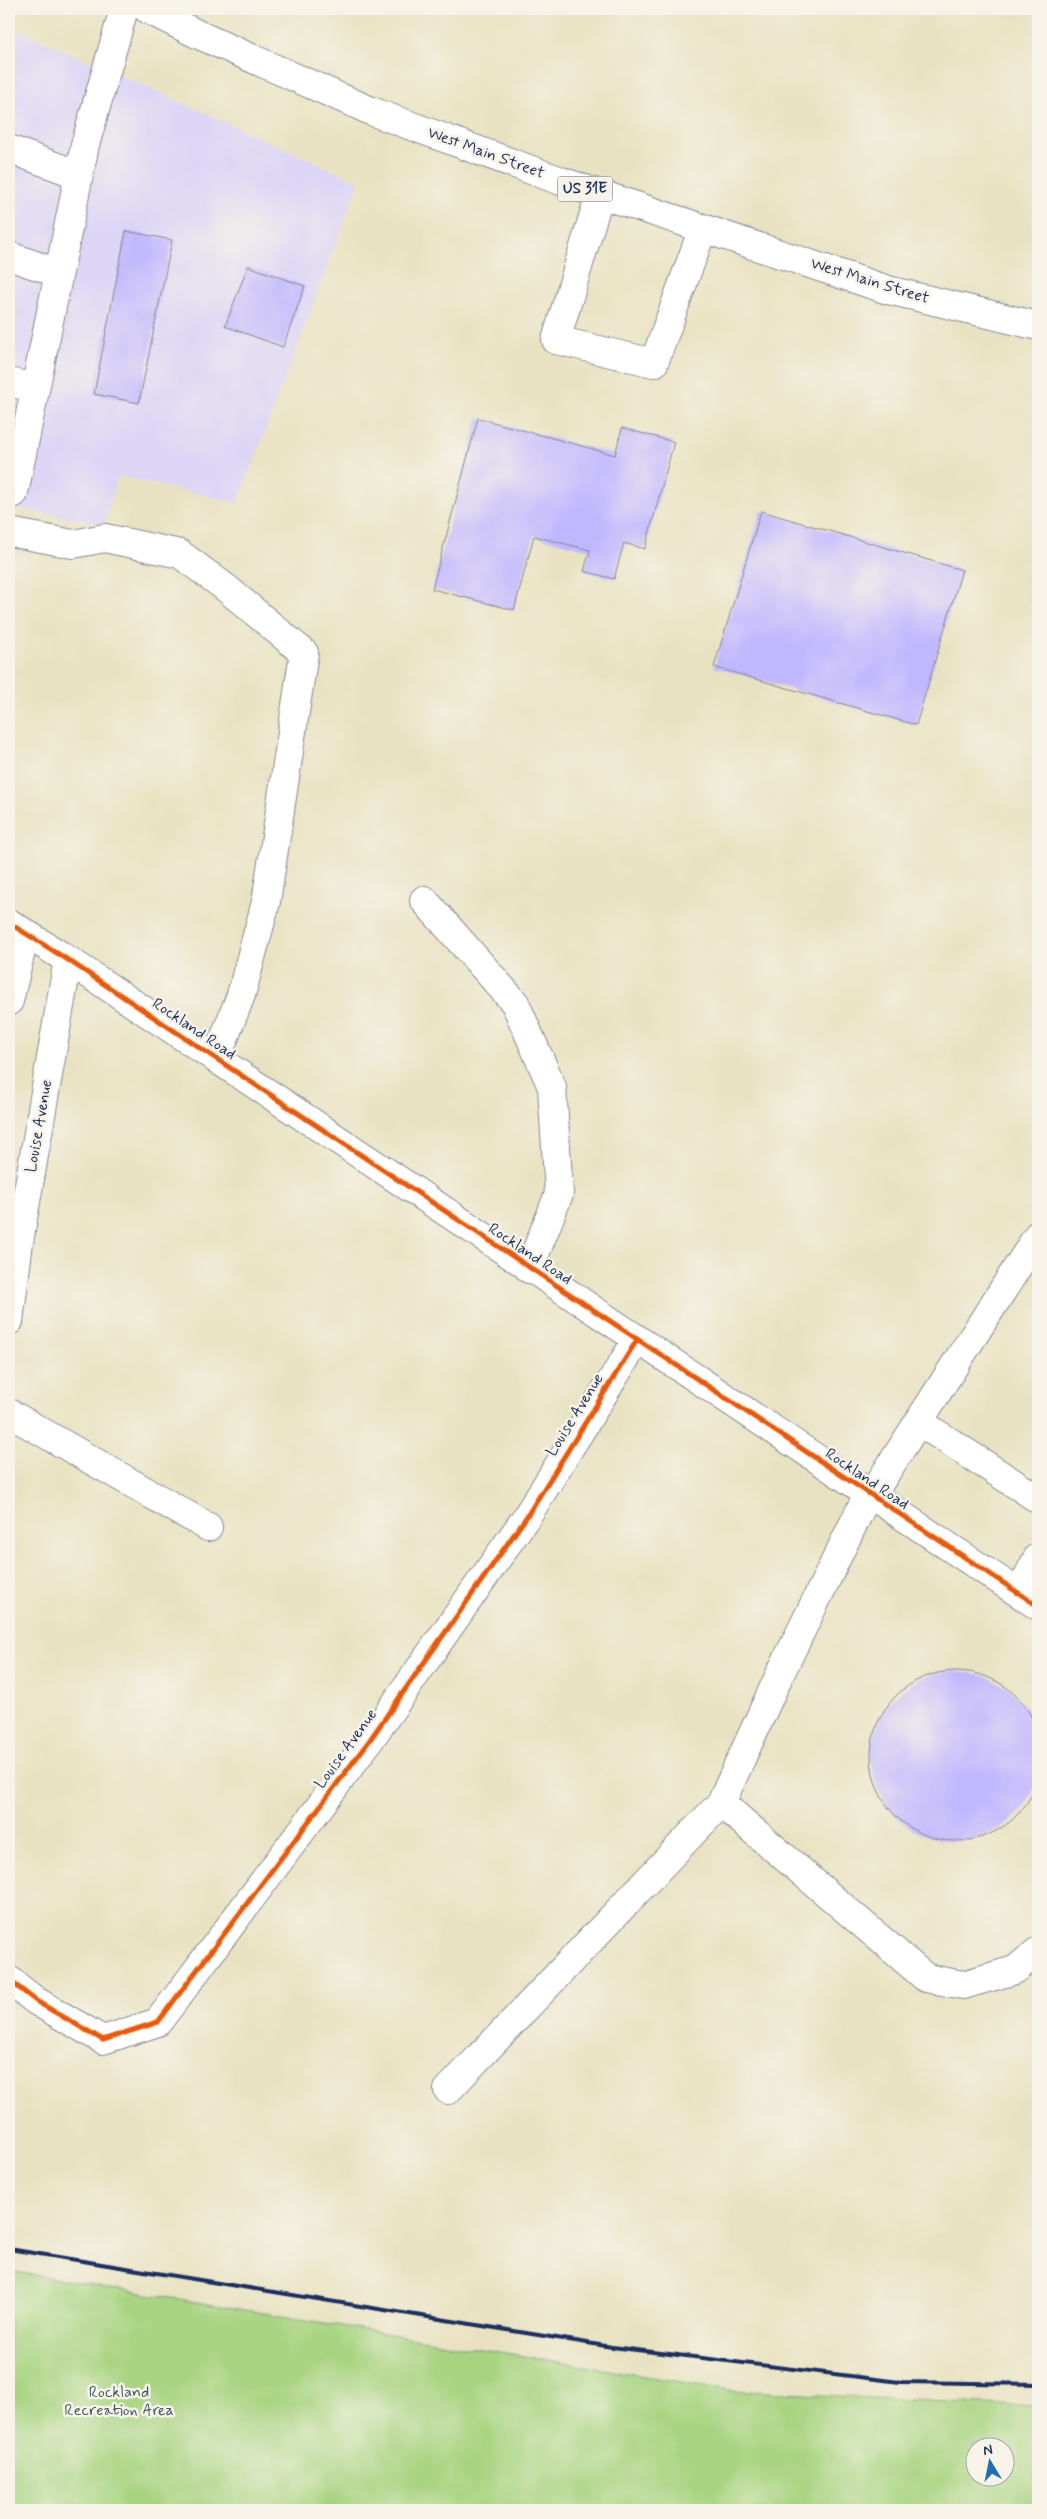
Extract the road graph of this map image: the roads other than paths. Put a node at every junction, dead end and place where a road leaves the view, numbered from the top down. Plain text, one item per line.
1 (124, 9) edge
2 (146, 9) edge
3 (9, 149) edge
4 (79, 174) junction
5 (600, 194) junction
6 (703, 228) junction
7 (9, 256) edge
8 (58, 274) junction
9 (1038, 326) edge
10 (9, 382) edge
11 (35, 388) junction
12 (10, 500) edge
13 (9, 532) edge
14 (424, 900) dead end
15 (17, 928) edge
16 (68, 960) junction
17 (9, 1001) edge
18 (216, 1059) junction
19 (1038, 1234) edge
20 (529, 1269) junction
21 (9, 1321) edge
22 (637, 1340) junction
23 (9, 1413) edge
24 (919, 1422) junction
25 (869, 1495) junction
26 (1038, 1499) edge
27 (208, 1527) dead end
28 (1038, 1557) edge
29 (1028, 1600) edge
30 (721, 1803) junction
31 (1038, 1951) edge
32 (9, 1980) edge
33 (448, 2090) dead end

1 - 4 street
2 - 5 street, West Main Street / US 31E
3 - 4 street
4 - 8 street
5 - 6 street, West Main Street / US 31E
5 - 6 street
6 - 9 street, West Main Street / US 31E
7 - 8 street
8 - 11 street
10 - 11 street
11 - 12 street
13 - 18 street
14 - 20 street
15 - 16 street, Rockland Road
15 - 17 street
16 - 18 street, Rockland Road
16 - 21 street, Louise Avenue
18 - 20 street, Rockland Road
19 - 24 street
20 - 22 street, Rockland Road
22 - 25 street, Rockland Road
22 - 32 street, Louise Avenue
23 - 27 street
24 - 25 street
24 - 26 street
25 - 29 street, Rockland Road
25 - 30 street
28 - 29 street
30 - 31 street
30 - 33 street

